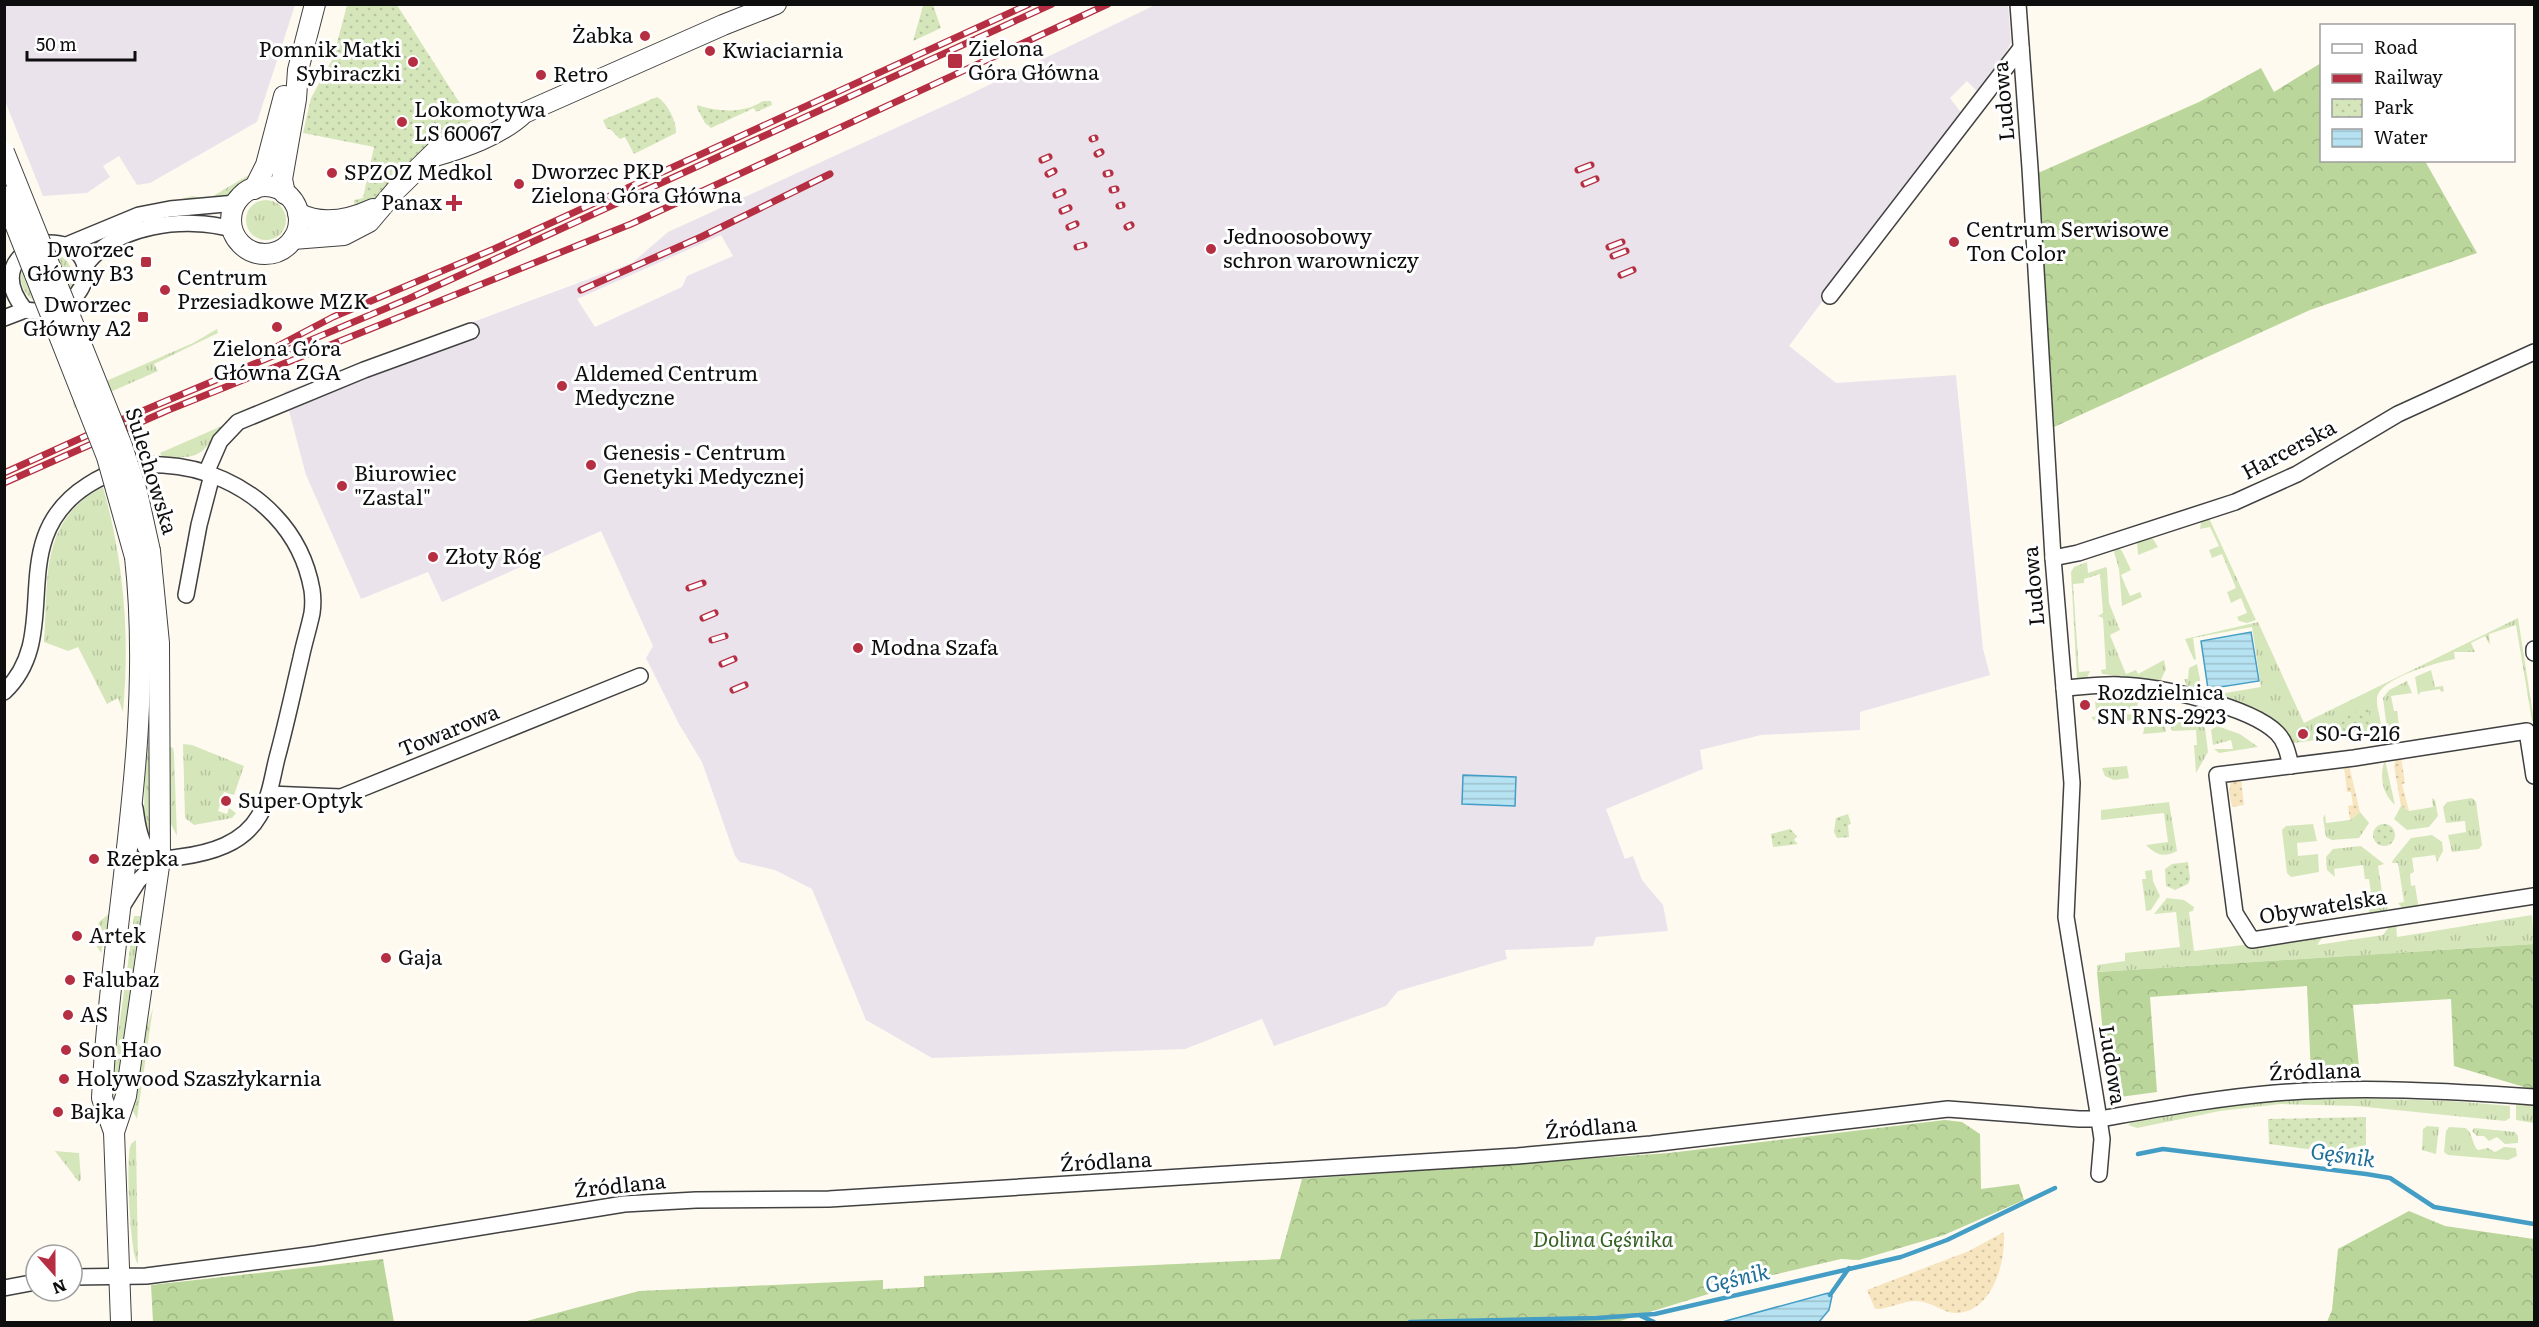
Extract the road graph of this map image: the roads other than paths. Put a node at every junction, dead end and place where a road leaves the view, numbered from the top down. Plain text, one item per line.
1 (315, 4) edge
2 (2018, 4) edge
3 (774, 5) edge
4 (2021, 48) junction
5 (298, 70) junction
6 (4, 152) edge
7 (254, 189) junction
8 (285, 194) junction
9 (4, 196) edge
10 (236, 203) junction
11 (381, 206) junction
12 (298, 213) junction
13 (232, 229) junction
14 (293, 239) junction
15 (69, 244) junction
16 (85, 266) junction
17 (8, 293) edge
18 (1830, 296) dead end
19 (25, 310) junction
20 (4, 318) edge
21 (471, 331) dead end
22 (2535, 352) edge
23 (209, 474) junction
24 (142, 554) junction
25 (2052, 558) junction
26 (186, 596) dead end
27 (640, 676) dead end
28 (2064, 688) junction
29 (4, 692) edge
30 (2291, 766) junction
31 (2535, 776) edge
32 (132, 787) junction
33 (269, 794) junction
34 (160, 859) junction
35 (2535, 896) edge
36 (119, 910) junction
37 (2535, 1097) edge
38 (2099, 1119) junction
39 (114, 1132) junction
40 (2099, 1174) dead end
41 (118, 1276) junction
42 (84, 1277) edge
43 (24, 1284) edge
44 (4, 1288) edge
45 (121, 1323) edge

1 - 5 street
2 - 4 street, Ludowa
3 - 11 street
4 - 18 street, Ludowa
4 - 25 street, Ludowa
5 - 7 street
5 - 8 street
6 - 24 street, Sulechowska, bridge
7 - 8 street
7 - 10 street
8 - 12 street
9 - 24 street, Sulechowska, bridge
10 - 13 street
10 - 15 street
11 - 12 street
11 - 14 street
12 - 14 street
13 - 14 street
13 - 16 street
15 - 16 street
15 - 17 street
16 - 19 street
17 - 19 street
19 - 20 street
21 - 23 street
22 - 25 street, Harcerska
23 - 26 street
23 - 29 street
23 - 33 street
24 - 32 street, Sulechowska
24 - 34 street, Sulechowska
25 - 28 street, Ludowa
27 - 33 street, Towarowa
28 - 30 street
28 - 38 street, Ludowa
30 - 31 street, Obywatelska
30 - 35 street, Obywatelska
32 - 34 street, Sulechowska
32 - 36 street, Sulechowska
33 - 34 street
34 - 36 street, Sulechowska
34 - 39 street, Sulechowska
36 - 39 street, Sulechowska
37 - 38 street, Źródlana
38 - 40 street
38 - 41 street, Źródlana
39 - 41 street, Sulechowska
41 - 42 street, Źródlana
41 - 45 street, Sulechowska
43 - 44 street

